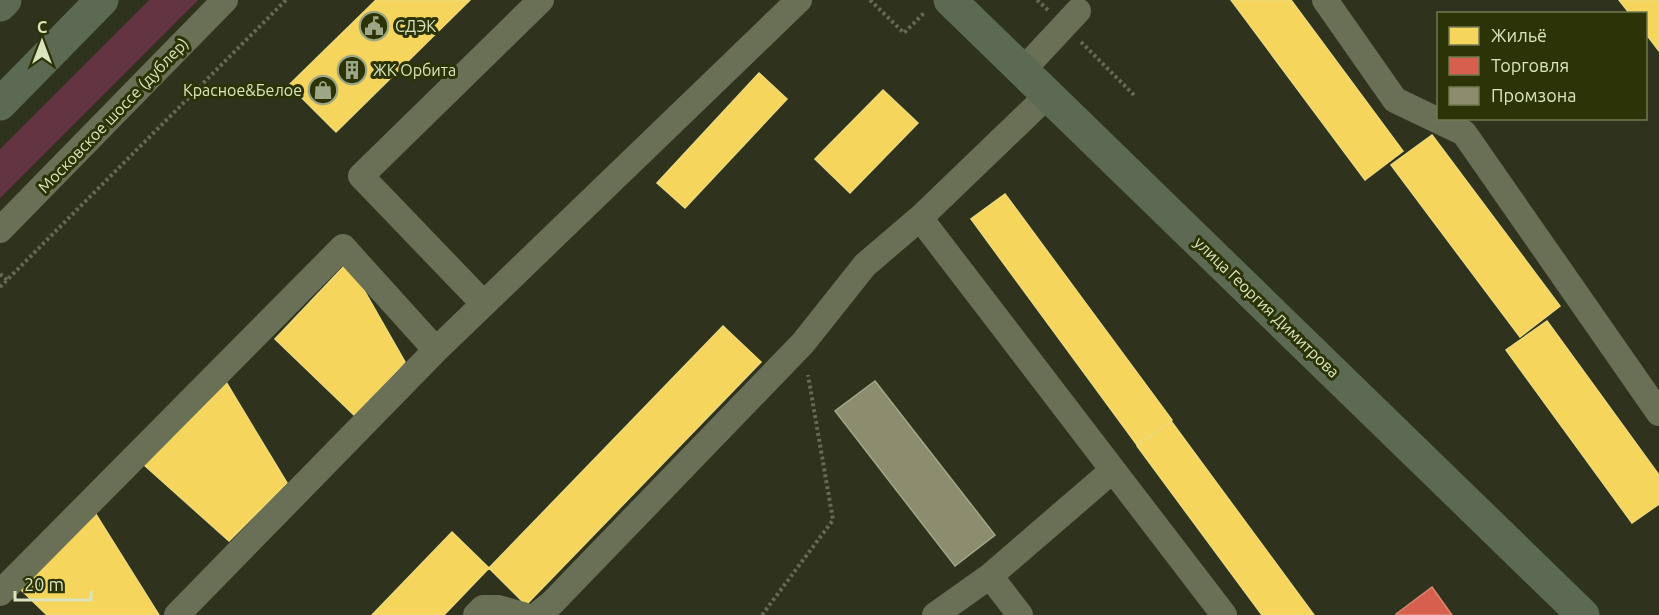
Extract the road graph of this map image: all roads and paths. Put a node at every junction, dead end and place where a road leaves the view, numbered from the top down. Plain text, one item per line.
1 (5, 0) edge
2 (102, 0) edge
3 (225, 0) edge
4 (286, 0) edge
5 (542, 0) edge
6 (799, 0) edge
7 (870, 0) edge
8 (1037, 0) edge
9 (1325, 0) edge
10 (939, 4) edge
11 (0, 5) edge
12 (1071, 19) junction
13 (1022, 71) junction
14 (1048, 95) junction
15 (1134, 95) dead end
16 (0, 104) edge
17 (920, 218) junction
18 (0, 230) edge
19 (0, 274) edge
20 (7, 280) junction
21 (0, 287) edge
22 (484, 304) junction
23 (803, 343) junction
24 (436, 350) junction
25 (1659, 413) edge
26 (1113, 470) junction
27 (990, 576) junction
28 (0, 593) edge
29 (177, 615) edge
30 (476, 615) edge
31 (523, 615) edge
32 (537, 615) edge
33 (762, 615) edge
34 (935, 615) edge
35 (1020, 615) edge
36 (1224, 615) edge
37 (1583, 615) edge

1 - 11 main road
2 - 16 main road
3 - 18 street, Московское шоссе (дублер)
4 - 20 path
5 - 22 street
6 - 22 street
7 - 10 path
8 - 12 path
9 - 25 street
10 - 13 main road, улица Георгия Димитрова
12 - 13 street
12 - 15 path
13 - 14 main road, улица Георгия Димитрова
14 - 17 street
14 - 37 main road, улица Георгия Димитрова
17 - 23 street
17 - 26 street
19 - 20 path
20 - 21 path
22 - 24 street
23 - 32 street
23 - 33 path
24 - 28 street
24 - 29 street
26 - 27 street
26 - 36 street
27 - 34 street
27 - 35 street
30 - 31 street

